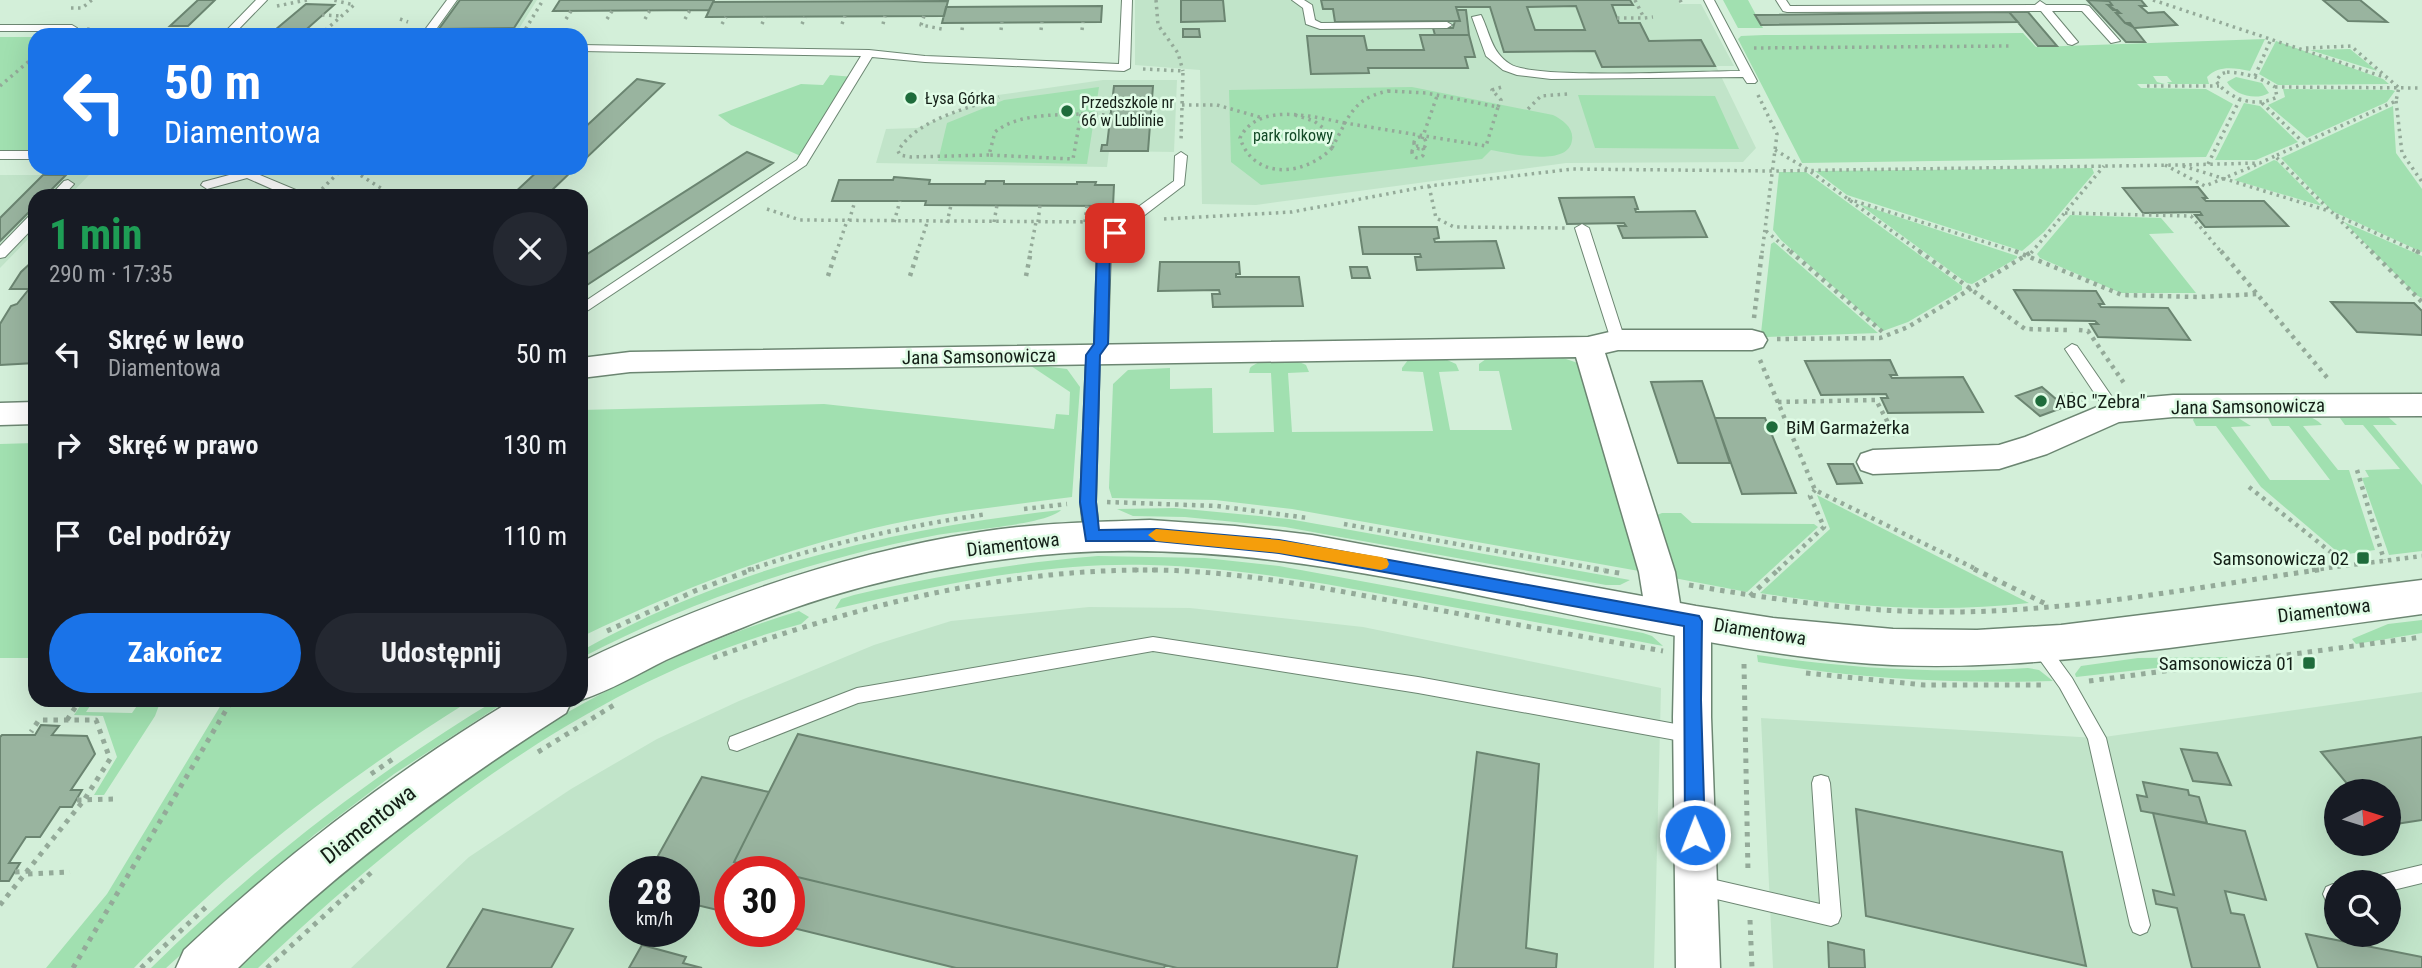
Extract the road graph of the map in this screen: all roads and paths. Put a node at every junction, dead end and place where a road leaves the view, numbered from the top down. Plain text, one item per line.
1 (92, 0) edge
2 (307, 0) edge
3 (333, 0) edge
4 (452, 0) edge
5 (543, 0) edge
6 (1127, 0) edge
7 (1156, 0) edge
8 (1297, 0) edge
9 (1635, 0) edge
10 (1709, 0) edge
11 (1781, 0) edge
12 (2153, 0) edge
13 (2039, 4) edge
14 (265, 5) edge
15 (69, 8) dead end
16 (650, 10) dead end
17 (690, 10) dead end
18 (571, 11) dead end
19 (612, 11) dead end
20 (323, 15) dead end
21 (341, 16) junction
22 (845, 16) dead end
23 (885, 16) dead end
24 (924, 16) dead end
25 (726, 17) dead end
26 (765, 17) dead end
27 (805, 17) dead end
28 (1477, 17) dead end
29 (1617, 18) dead end
30 (1644, 18) junction
31 (1653, 18) dead end
32 (400, 19) dead end
33 (566, 19) dead end
34 (607, 19) dead end
35 (645, 19) dead end
36 (685, 19) dead end
37 (408, 22) dead end
38 (1002, 22) dead end
39 (1042, 22) dead end
40 (1083, 22) dead end
41 (963, 23) dead end
42 (722, 24) dead end
43 (762, 24) dead end
44 (802, 24) dead end
45 (842, 24) dead end
46 (883, 24) dead end
47 (1447, 25) dead end
48 (0, 27) edge
49 (72, 28) dead end
50 (236, 28) edge
51 (328, 28) edge
52 (431, 28) edge
53 (526, 28) edge
54 (942, 29) dead end
55 (962, 30) dead end
56 (1001, 30) dead end
57 (1041, 30) dead end
58 (1082, 30) dead end
59 (2272, 39) junction
60 (2072, 41) dead end
61 (2115, 41) dead end
62 (2011, 46) dead end
63 (588, 48) edge
64 (1742, 48) dead end
65 (2302, 48) junction
66 (869, 53) junction
67 (28, 62) edge
68 (1151, 69) dead end
69 (1183, 71) junction
70 (2255, 76) junction
71 (2387, 78) junction
72 (1750, 79) junction
73 (0, 86) edge
74 (2147, 86) dead end
75 (2219, 86) junction
76 (2275, 87) junction
77 (2399, 87) junction
78 (2422, 88) edge
79 (1437, 96) junction
80 (1564, 96) dead end
81 (999, 97) dead end
82 (2240, 99) junction
83 (2396, 101) junction
84 (2261, 102) junction
85 (1182, 105) junction
86 (1528, 109) dead end
87 (1081, 114) junction
88 (1111, 115) dead end
89 (1295, 115) junction
90 (1264, 118) junction
91 (1347, 123) junction
92 (1422, 137) junction
93 (2305, 144) junction
94 (1332, 148) junction
95 (1775, 150) junction
96 (0, 155) edge
97 (28, 155) edge
98 (989, 155) junction
99 (1181, 156) joint
100 (2274, 156) junction
101 (2260, 163) junction
102 (2208, 164) junction
103 (2104, 165) junction
104 (2164, 165) junction
105 (2179, 165) junction
106 (1807, 169) junction
107 (1772, 171) junction
108 (244, 175) edge
109 (250, 175) edge
110 (338, 175) edge
111 (358, 175) edge
112 (2226, 179) junction
113 (2422, 182) edge
114 (68, 184) dead end
115 (207, 184) dead end
116 (1429, 186) junction
117 (63, 189) edge
118 (283, 189) edge
119 (323, 189) edge
120 (382, 189) edge
121 (1847, 199) junction
122 (744, 201) junction
123 (855, 201) dead end
124 (900, 201) dead end
125 (951, 205) dead end
126 (997, 205) dead end
127 (1040, 205) dead end
128 (1087, 205) dead end
129 (2065, 213) junction
130 (2333, 213) junction
131 (848, 221) junction
132 (1128, 221) junction
133 (894, 222) junction
134 (947, 222) junction
135 (994, 222) junction
136 (1037, 222) junction
137 (1085, 222) junction
138 (927, 223) junction
139 (28, 225) edge
140 (1582, 228) joint
141 (1765, 230) junction
142 (0, 254) edge
143 (2422, 254) edge
144 (2029, 256) junction
145 (828, 276) dead end
146 (910, 276) dead end
147 (1026, 276) dead end
148 (1969, 290) junction
149 (2258, 294) junction
150 (2422, 302) edge
151 (588, 305) edge
152 (1886, 335) junction
153 (1752, 340) junction
154 (1603, 343) junction
155 (2072, 349) dead end
156 (1093, 355) junction
157 (588, 367) edge
158 (1778, 402) junction
159 (2422, 405) edge
160 (2110, 406) junction
161 (2350, 406) junction
162 (28, 413) edge
163 (0, 414) edge
164 (1900, 444) dead end
165 (1873, 462) dead end
166 (2357, 470) dead end
167 (2249, 487) dead end
168 (1815, 491) junction
169 (1091, 536) junction
170 (2384, 560) dead end
171 (2347, 565) dead end
172 (1750, 596) dead end
173 (2422, 597) edge
174 (2048, 605) dead end
175 (1679, 618) junction
176 (2039, 646) junction
177 (1744, 664) dead end
178 (588, 678) edge
179 (75, 707) edge
180 (228, 707) edge
181 (538, 707) edge
182 (67, 720) junction
183 (31, 732) dead end
184 (1692, 735) junction
185 (737, 743) dead end
186 (1821, 783) dead end
187 (116, 799) dead end
188 (77, 800) dead end
189 (84, 800) junction
190 (15, 872) dead end
191 (70, 872) dead end
192 (28, 873) junction
193 (2422, 874) edge
194 (2401, 879) edge
195 (1696, 885) junction
196 (1749, 897) junction
197 (0, 905) edge
198 (2140, 925) dead end
199 (73, 968) edge
200 (202, 968) edge
201 (1698, 968) edge
202 (1752, 968) edge

1 - 15 path
2 - 14 path
3 - 21 path
4 - 52 lane
5 - 53 path
6 - 66 lane
7 - 69 path
8 - 47 lane
9 - 30 path
10 - 72 lane
11 - 13 lane
12 - 59 path
13 - 60 lane
13 - 61 lane
14 - 50 lane
16 - 35 path
17 - 36 path
18 - 33 path
19 - 34 path
20 - 21 path
21 - 51 path
22 - 45 path
23 - 46 path
24 - 54 path
25 - 42 path
26 - 43 path
27 - 44 path
28 - 72 lane
29 - 30 path
30 - 31 path
32 - 37 path
38 - 56 path
39 - 57 path
40 - 58 path
41 - 55 path
48 - 49 lane
59 - 65 path
59 - 70 path
62 - 64 path
63 - 66 lane
65 - 71 path
65 - 71 path
66 - 122 lane
67 - 73 path
68 - 69 path
69 - 85 path
70 - 75 path
70 - 76 path
71 - 77 path
72 - 95 path
74 - 75 path
75 - 82 path
76 - 77 path
76 - 84 path
77 - 78 path
77 - 83 path
79 - 91 path
79 - 92 path
79 - 92 path
80 - 86 path
81 - 98 path
82 - 84 path
82 - 102 path
83 - 93 path
83 - 113 path
84 - 93 path
85 - 90 path
85 - 99 path
87 - 88 path
87 - 98 path
87 - 98 path
89 - 90 path
89 - 91 path
89 - 94 path
90 - 94 path
91 - 92 path
91 - 94 path
92 - 92 path
93 - 100 path
95 - 106 path
95 - 107 path
96 - 97 lane
99 - 132 lane
100 - 101 path
100 - 130 path
101 - 102 path
101 - 112 path
102 - 105 path
103 - 104 path
103 - 106 path
103 - 129 path
104 - 105 path
104 - 112 path
105 - 112 path
106 - 107 path
106 - 121 path
107 - 116 path
107 - 141 path
108 - 115 lane
109 - 118 lane
110 - 119 path
111 - 120 path
112 - 130 path
114 - 117 lane
116 - 132 path
116 - 140 path
121 - 144 path
121 - 148 path
122 - 131 path
122 - 151 lane
123 - 131 path
124 - 133 path
125 - 134 path
126 - 135 path
127 - 136 path
128 - 137 path
129 - 144 path
129 - 149 path
130 - 143 path
130 - 150 path
131 - 133 path
131 - 145 path
132 - 137 path
132 - 156 lane
133 - 138 path
134 - 135 path
134 - 138 path
135 - 136 path
136 - 137 path
136 - 147 path
138 - 146 path
139 - 142 lane
140 - 154 lane
141 - 152 path
141 - 153 path
144 - 148 path
144 - 149 path
148 - 152 path
148 - 160 path
149 - 161 path
152 - 153 path
153 - 154 street, Jana Samsonowicza
153 - 158 path
154 - 156 street, Jana Samsonowicza
154 - 175 street
155 - 160 lane
156 - 157 street, Jana Samsonowicza
156 - 169 lane
158 - 164 path
158 - 168 path
159 - 161 street, Jana Samsonowicza
160 - 161 street, Jana Samsonowicza
160 - 165 street, Jana Samsonowicza
162 - 163 street
166 - 170 path
167 - 171 path
168 - 172 path
168 - 174 path
169 - 175 street, Diamentowa
169 - 178 street, Diamentowa
173 - 176 street, Diamentowa
175 - 176 street, Diamentowa
175 - 184 street
176 - 198 lane
177 - 196 path
179 - 182 path
180 - 199 path
181 - 200 street, Diamentowa
182 - 183 path
182 - 189 path
184 - 185 lane
184 - 195 street
186 - 196 lane
187 - 189 path
188 - 189 path
189 - 192 path
190 - 192 path
191 - 192 path
192 - 197 path
193 - 194 lane
195 - 196 lane
195 - 201 street
196 - 202 path

